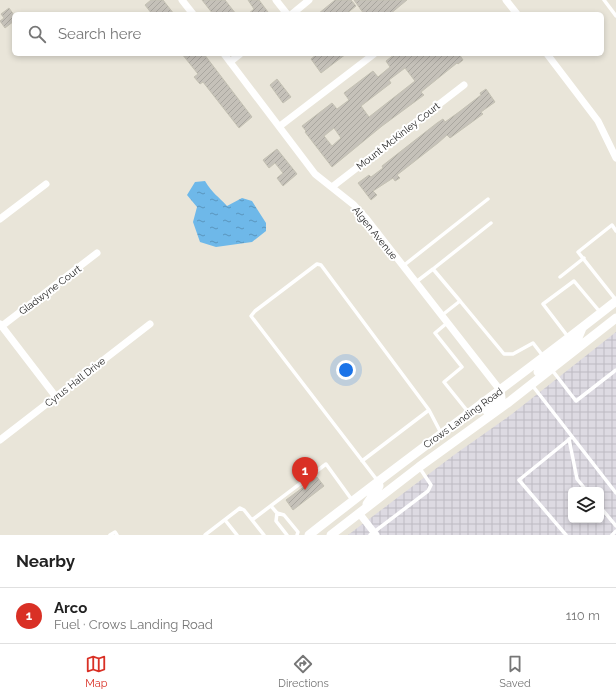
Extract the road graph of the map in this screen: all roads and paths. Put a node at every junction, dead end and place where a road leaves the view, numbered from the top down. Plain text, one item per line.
1 (182, 0) edge
2 (276, 0) edge
3 (309, 0) edge
4 (506, 0) edge
5 (604, 0) edge
6 (191, 12) edge
7 (285, 12) edge
8 (294, 12) edge
9 (515, 12) edge
10 (616, 16) edge
11 (226, 56) edge
12 (238, 56) edge
13 (371, 56) edge
14 (549, 56) edge
15 (230, 62) junction
16 (464, 85) dead end
17 (280, 126) junction
18 (616, 158) edge
19 (46, 184) dead end
20 (332, 187) junction
21 (488, 199) dead end
22 (0, 219) edge
23 (491, 224) dead end
24 (616, 231) edge
25 (97, 253) dead end
26 (584, 258) junction
27 (402, 267) junction
28 (433, 269) junction
29 (560, 276) dead end
30 (415, 283) junction
31 (460, 301) junction
32 (616, 301) edge
33 (601, 313) junction
34 (441, 316) junction
35 (616, 318) edge
36 (447, 323) junction
37 (150, 324) dead end
38 (1, 325) edge
39 (582, 327) junction
40 (569, 338) junction
41 (544, 357) junction
42 (551, 369) junction
43 (616, 370) edge
44 (531, 385) junction
45 (500, 390) junction
46 (56, 397) junction
47 (429, 410) junction
48 (470, 414) junction
49 (470, 430) junction
50 (441, 434) junction
51 (571, 438) junction
52 (0, 440) edge
53 (362, 461) junction
54 (419, 467) junction
55 (378, 481) junction
56 (584, 487) edge
57 (616, 494) edge
58 (353, 500) junction
59 (271, 506) junction
60 (361, 512) junction
61 (604, 512) edge
62 (277, 513) junction
63 (225, 520) junction
64 (252, 520) junction
65 (616, 526) edge
66 (616, 531) edge
67 (373, 534) edge
68 (110, 535) edge
69 (117, 535) edge
70 (205, 535) edge
71 (237, 535) edge
72 (264, 535) edge
73 (287, 535) edge
74 (297, 535) edge
75 (309, 535) edge
76 (331, 535) edge
77 (566, 535) edge
78 (612, 535) edge

1 - 6 street
2 - 7 street
3 - 8 street
4 - 9 street
5 - 10 lane
11 - 15 street, Algen Avenue
12 - 15 street
13 - 17 street
14 - 18 street
15 - 17 street, Algen Avenue
16 - 20 street, Mount McKinley Court
17 - 20 street, Algen Avenue
19 - 22 street
20 - 27 street, Algen Avenue
21 - 27 lane
23 - 28 lane
24 - 26 lane
25 - 38 street, Gladwyne Court
26 - 29 lane
26 - 32 lane
27 - 30 street, Algen Avenue
28 - 30 lane
28 - 31 lane
30 - 34 street, Algen Avenue
31 - 34 lane
31 - 41 lane
32 - 33 main road, Crows Landing Road
33 - 39 main road, Crows Landing Road
33 - 40 lane
34 - 36 street, Algen Avenue
35 - 42 main road, Crows Landing Road
36 - 45 street, Algen Avenue
36 - 48 lane
37 - 46 street, Cyrus Hall Drive
38 - 46 street
39 - 40 main road, Crows Landing Road
39 - 44 main road
40 - 41 main road, Crows Landing Road
41 - 45 main road, Crows Landing Road
42 - 43 lane
42 - 44 main road, Crows Landing Road
44 - 49 main road, Crows Landing Road
44 - 51 lane
45 - 48 main road, Crows Landing Road
45 - 49 main road
46 - 52 street, Cyrus Hall Drive
47 - 50 lane
47 - 53 lane
47 - 53 lane
48 - 50 main road, Crows Landing Road
49 - 54 main road, Crows Landing Road
50 - 55 main road, Crows Landing Road
51 - 56 lane
51 - 57 lane
51 - 77 lane
53 - 55 lane
54 - 60 main road, Crows Landing Road
54 - 67 lane
55 - 58 main road, Crows Landing Road
55 - 60 main road
58 - 59 lane
58 - 75 main road, Crows Landing Road
59 - 62 lane
59 - 64 lane
60 - 67 street
60 - 76 main road, Crows Landing Road
61 - 65 lane
62 - 73 lane
62 - 74 lane
63 - 64 lane
63 - 70 lane
63 - 71 lane
64 - 72 lane
66 - 78 lane
68 - 69 lane

